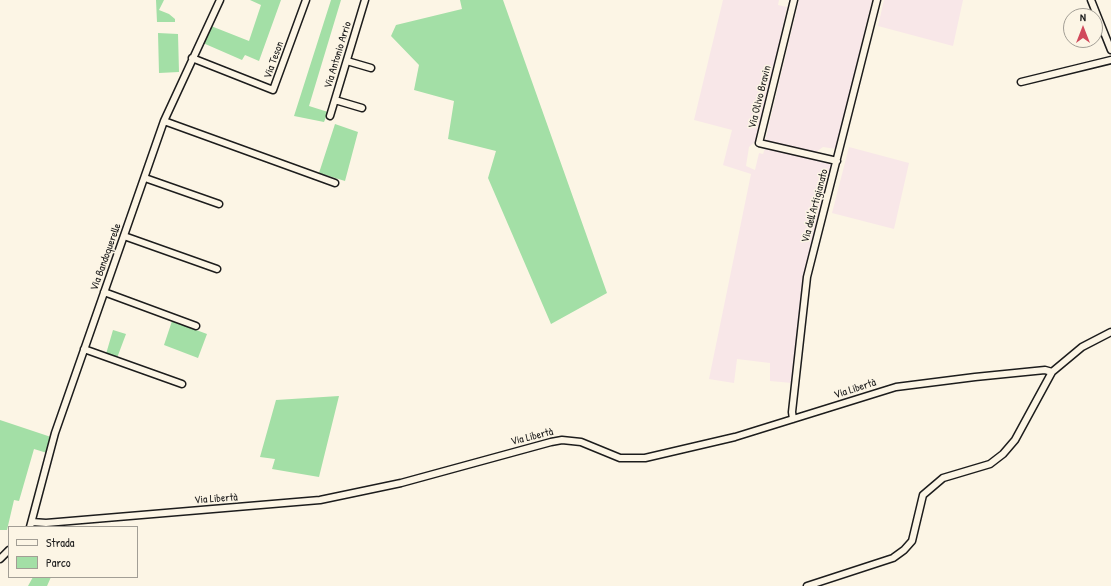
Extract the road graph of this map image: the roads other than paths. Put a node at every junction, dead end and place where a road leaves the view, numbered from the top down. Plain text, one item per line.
1 (220, 0) edge
2 (306, 0) edge
3 (365, 0) edge
4 (794, 0) edge
5 (877, 0) edge
6 (1091, 0) edge
7 (1111, 50) edge
8 (192, 58) junction
9 (1111, 60) edge
10 (347, 61) junction
11 (371, 68) dead end
12 (1021, 82) dead end
13 (335, 100) junction
14 (362, 108) dead end
15 (330, 116) dead end
16 (164, 121) junction
17 (837, 161) junction
18 (145, 178) junction
19 (335, 183) dead end
20 (219, 204) dead end
21 (124, 236) junction
22 (218, 268) dead end
23 (104, 292) junction
24 (196, 326) dead end
25 (1111, 332) edge
26 (84, 350) junction
27 (1052, 372) junction
28 (182, 384) dead end
29 (794, 420) junction
30 (31, 524) edge
31 (8, 551) edge
32 (0, 559) edge
33 (807, 586) edge

1 - 8 street, Via Bandoquerelle
2 - 8 street, Via Teson
3 - 10 street, Via Antonio Arrio
4 - 17 street, Via Olivo Bravin
5 - 17 street, Via dell'Artigianato
6 - 7 street
8 - 16 street, Via Bandoquerelle
9 - 12 street
10 - 11 street
10 - 13 street, Via Antonio Arrio
13 - 14 street
13 - 15 street, Via Antonio Arrio
16 - 18 street, Via Bandoquerelle
16 - 19 street
17 - 29 street, Via dell'Artigianato
18 - 20 street
18 - 21 street, Via Bandoquerelle
21 - 22 street
21 - 23 street, Via Bandoquerelle
23 - 24 street
23 - 26 street, Via Bandoquerelle
25 - 27 street
26 - 28 street
26 - 30 street, Via Bandoquerelle
27 - 29 street, Via Libertà
27 - 33 street
29 - 30 street, Via Libertà
31 - 32 street

